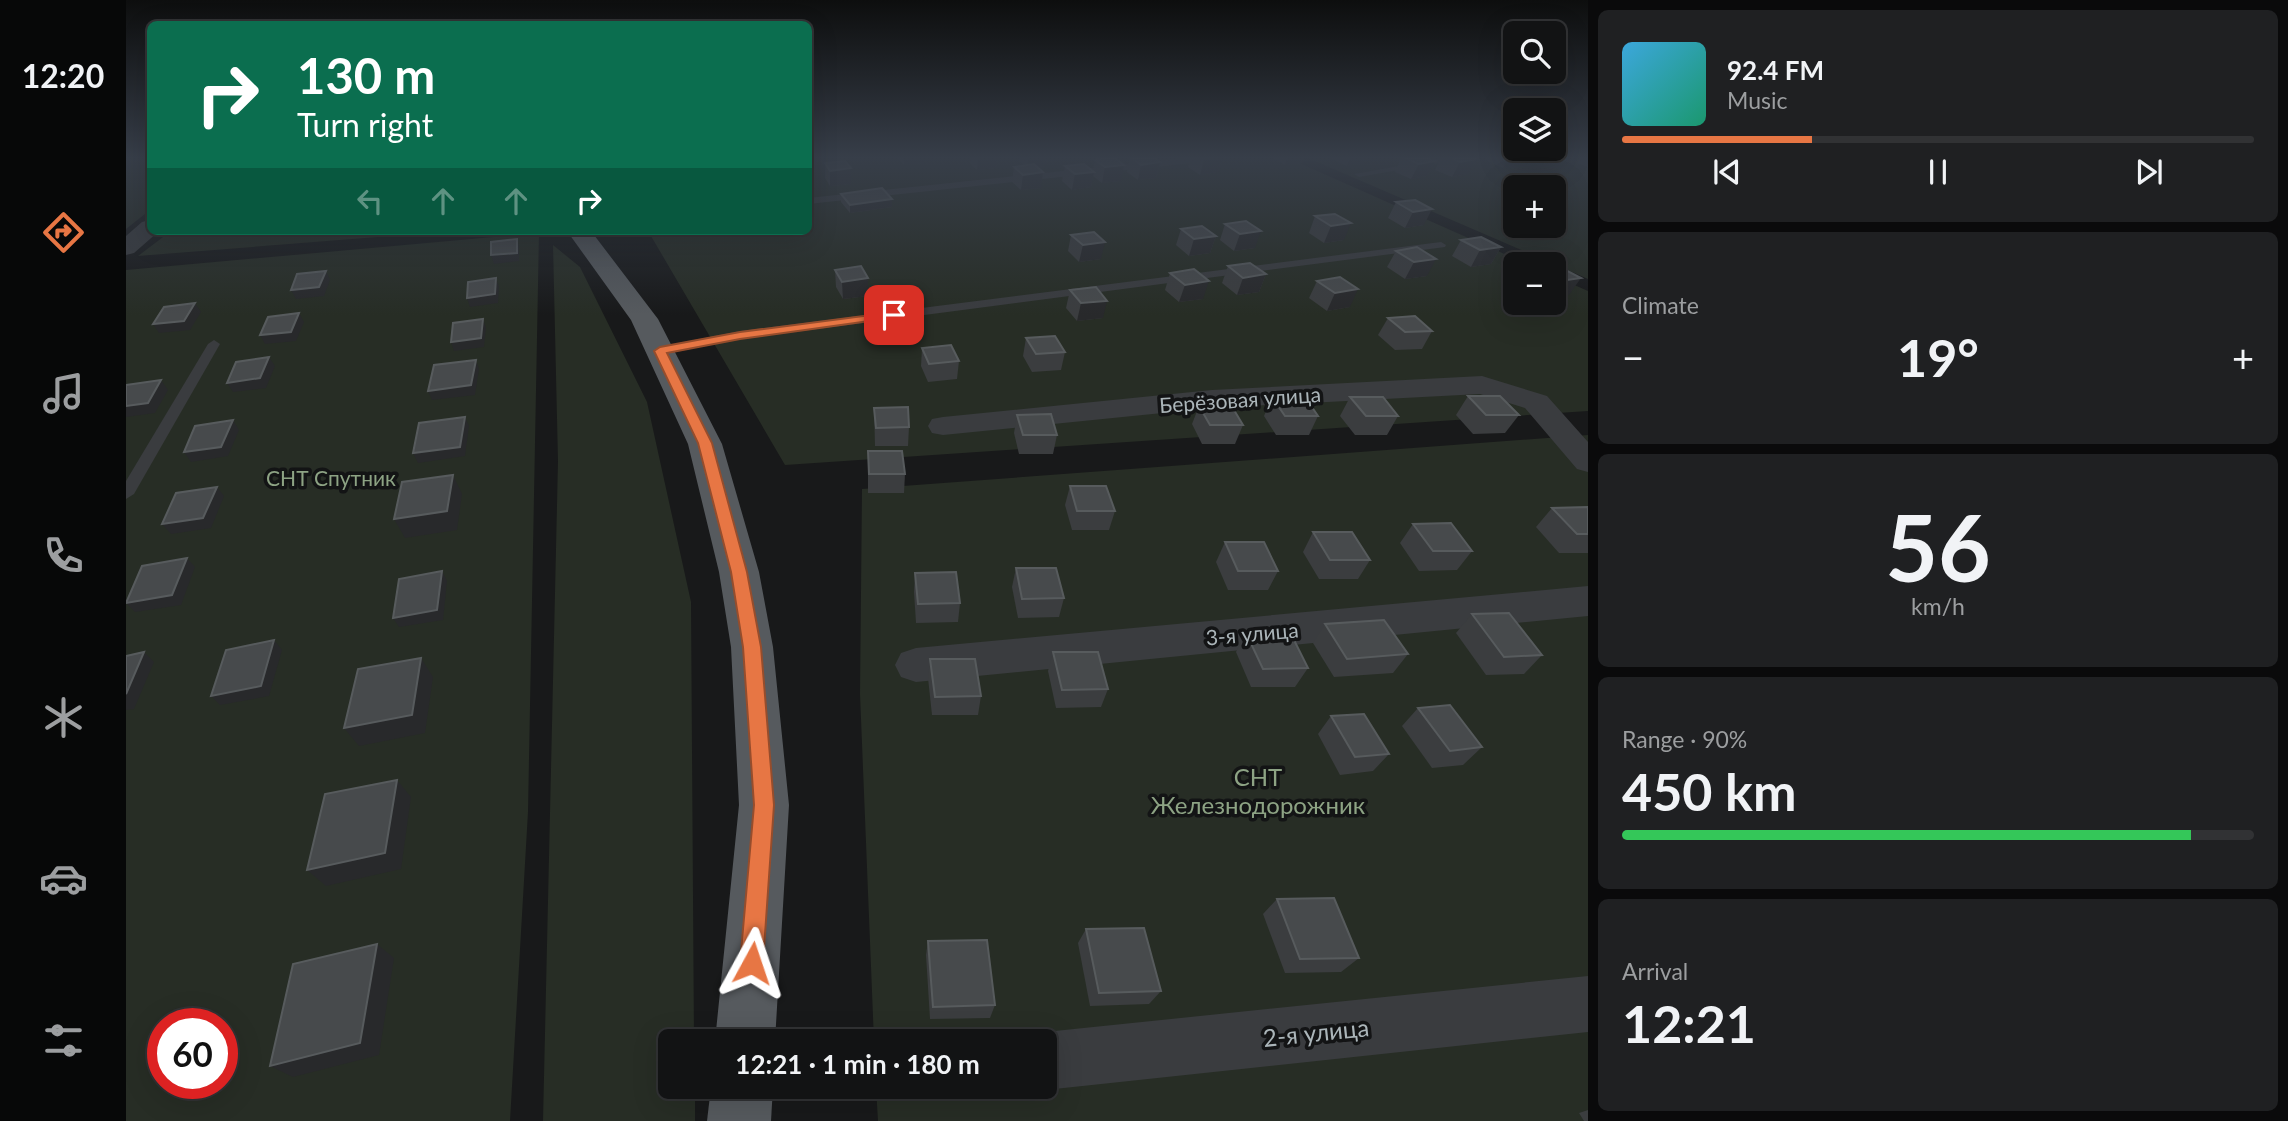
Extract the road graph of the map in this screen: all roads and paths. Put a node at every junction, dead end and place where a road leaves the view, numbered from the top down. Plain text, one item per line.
1 (147, 230) edge
2 (582, 235) edge
3 (1441, 245) dead end
4 (126, 248) edge
5 (214, 344) dead end
6 (660, 351) junction
7 (1536, 402) joint
8 (943, 426) dead end
9 (1588, 462) edge
10 (126, 494) edge
11 (1588, 601) edge
12 (916, 665) dead end
13 (1588, 1004) edge
14 (746, 1029) edge
15 (1057, 1060) edge
16 (741, 1099) edge
17 (739, 1121) edge

1 - 4 street
2 - 6 main road
3 - 6 lane
5 - 10 lane
6 - 14 main road
7 - 8 street, Берёзовая улица
7 - 9 street
11 - 12 street, 3-я улица
13 - 15 street, 2-я улица
16 - 17 main road

